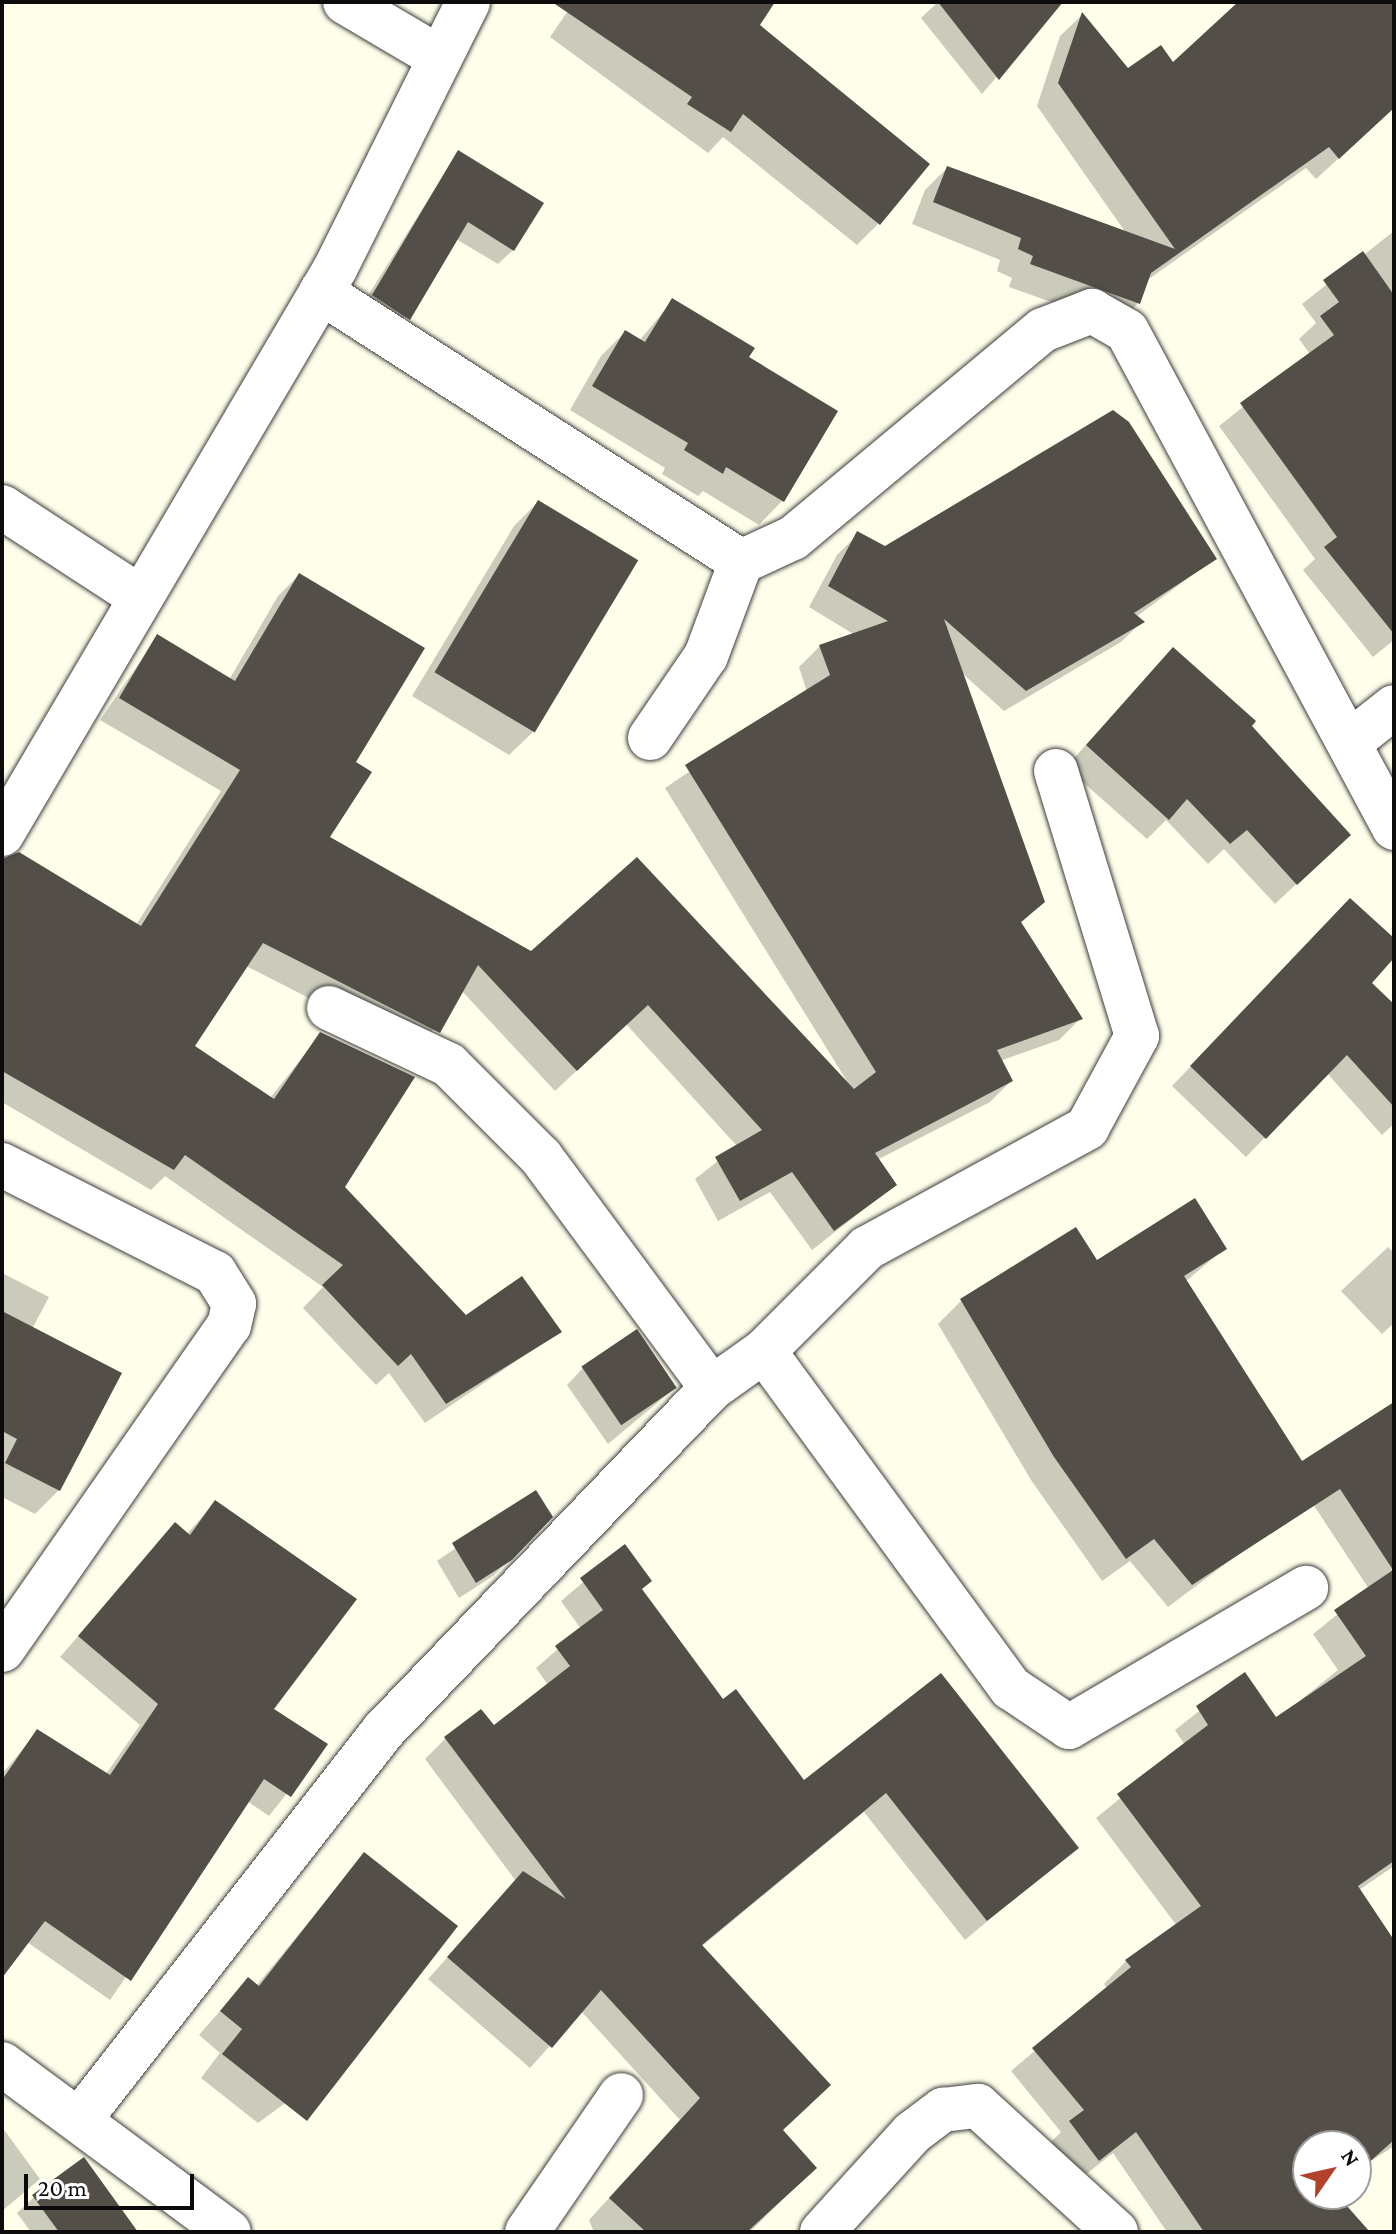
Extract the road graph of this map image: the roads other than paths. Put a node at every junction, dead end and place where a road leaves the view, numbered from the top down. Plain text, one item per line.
1 (345, 2) edge
2 (468, 2) edge
3 (440, 58) junction
4 (321, 292) junction
5 (2, 507) edge
6 (741, 562) junction
7 (140, 597) junction
8 (1394, 707) edge
9 (650, 738) dead end
10 (1350, 742) junction
11 (1056, 771) dead end
12 (1394, 828) edge
13 (2, 834) edge
14 (329, 1008) dead end
15 (2, 1165) edge
16 (764, 1351) junction
17 (712, 1388) junction
18 (1306, 1588) dead end
19 (2, 1650) edge
20 (2, 2064) edge
21 (621, 2095) dead end
22 (80, 2119) junction
23 (206, 2224) edge
24 (527, 2232) edge
25 (822, 2232) edge
26 (1116, 2232) edge

1 - 3 street
2 - 3 street
3 - 4 street
4 - 6 street
4 - 7 street
5 - 7 street
6 - 9 street
6 - 10 street
7 - 13 street
8 - 10 street
10 - 12 street
11 - 16 street
14 - 17 street
15 - 19 street
16 - 17 street
16 - 18 street
17 - 22 street
20 - 22 street
21 - 24 street
22 - 23 street
25 - 26 street

